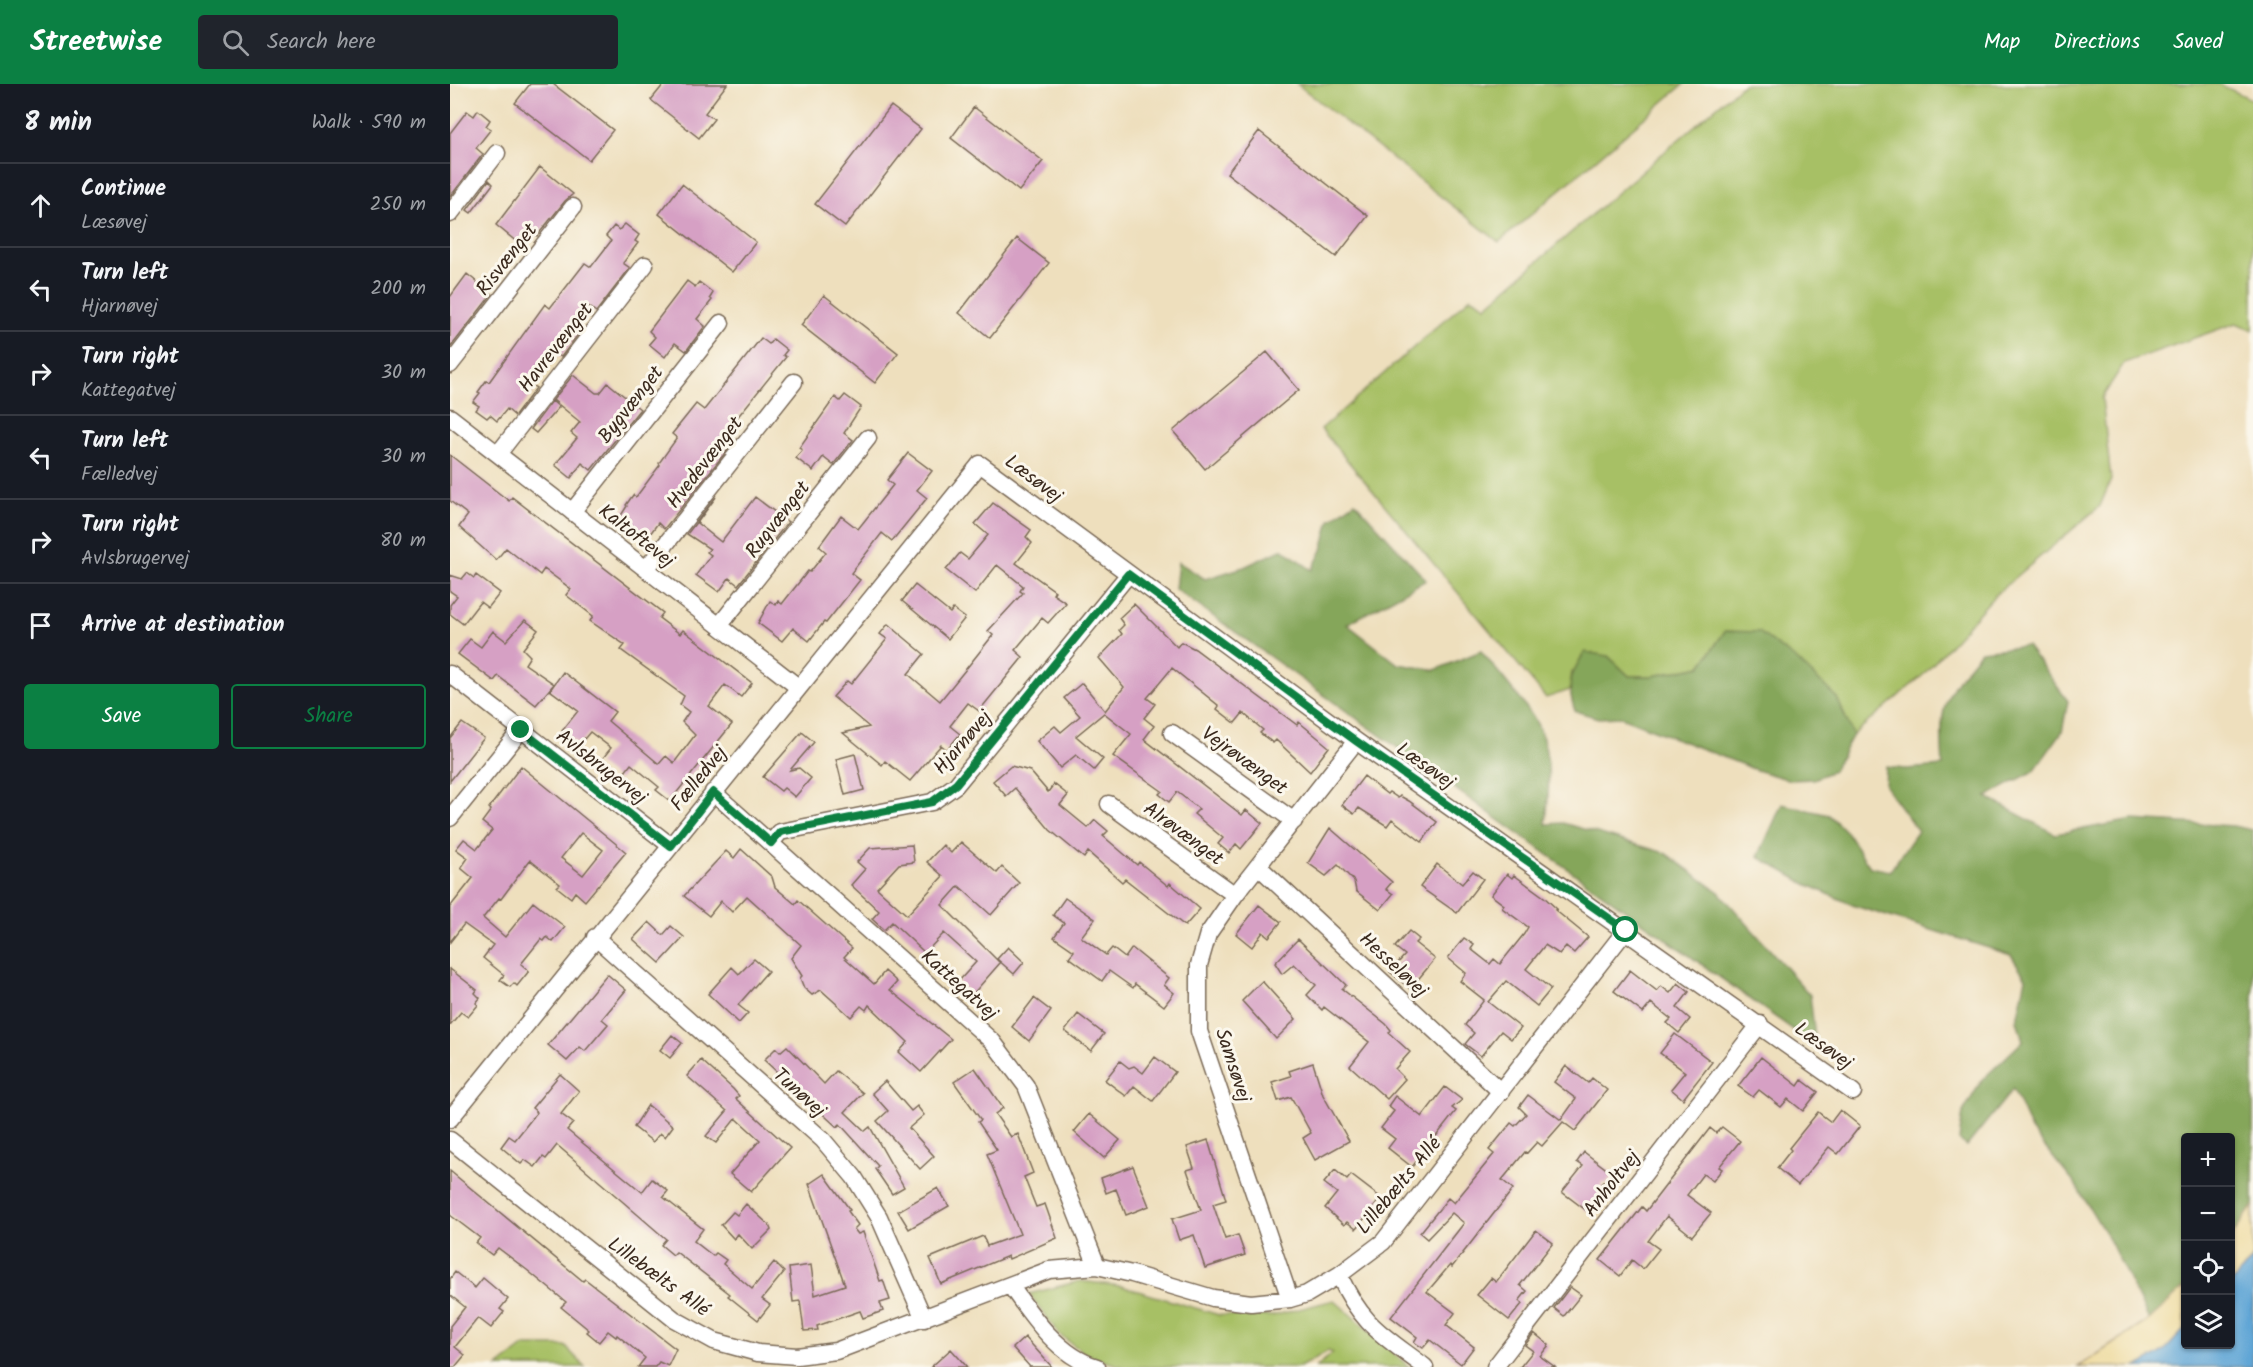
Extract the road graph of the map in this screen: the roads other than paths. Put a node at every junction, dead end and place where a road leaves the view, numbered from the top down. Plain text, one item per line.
1 (497, 153) dead end
2 (573, 207) dead end
3 (450, 214) edge
4 (645, 265) dead end
5 (721, 323) dead end
6 (450, 365) edge
7 (794, 381) dead end
8 (450, 417) edge
9 (868, 438) dead end
10 (498, 454) junction
11 (980, 464) joint
12 (572, 512) junction
13 (646, 569) junction
14 (1128, 574) junction
15 (719, 626) junction
16 (450, 674) edge
17 (798, 687) junction
18 (521, 730) junction
19 (1172, 733) dead end
20 (1356, 741) junction
21 (713, 792) junction
22 (1109, 804) dead end
23 (450, 818) edge
24 (1294, 821) junction
25 (771, 843) junction
26 (671, 846) junction
27 (1259, 867) junction
28 (1235, 895) junction
29 (1626, 930) junction
30 (595, 937) junction
31 (1760, 1024) junction
32 (1501, 1092) junction
33 (1853, 1092) dead end
34 (450, 1119) edge
35 (450, 1140) edge
36 (1097, 1266) junction
37 (1340, 1275) junction
38 (1010, 1285) junction
39 (1290, 1299) junction
40 (924, 1319) junction
41 (1097, 1367) edge
42 (1425, 1367) edge
43 (1495, 1367) edge

1 - 3 street
2 - 6 street, Risvænget
4 - 10 street, Havrevænget
5 - 12 street, Bygvænget
7 - 13 street, Hvedevænget
8 - 10 street, Kaltoftevej
9 - 15 street, Rugvænget
10 - 12 street, Kaltoftevej
11 - 14 street, Læsøvej
11 - 17 street, Fælledvej
12 - 13 street, Kaltoftevej
13 - 15 street, Kaltoftevej
14 - 20 street, Læsøvej
14 - 25 street, Hjarnøvej
15 - 17 street, Kaltoftevej
16 - 18 street, Avlsbrugervej
17 - 21 street, Fælledvej
18 - 23 street
18 - 26 street, Avlsbrugervej
19 - 24 street, Vejrøvænget
20 - 24 street, Samsøvej
20 - 29 street, Læsøvej
21 - 25 street, Kattegatvej
21 - 26 street, Fælledvej
22 - 28 street, Alrøvænget
24 - 27 street, Samsøvej
25 - 36 street, Kattegatvej
26 - 30 street, Fælledvej
27 - 28 street, Samsøvej
27 - 32 street, Hesseløvej
28 - 39 street, Samsøvej
29 - 31 street, Læsøvej
29 - 32 street, Lillebælts Allé
30 - 34 street, Fælledvej
30 - 40 street, Tunøvej
31 - 33 street, Læsøvej
31 - 43 street, Anholtvej
32 - 37 street, Lillebælts Allé
35 - 40 street, Lillebælts Allé
36 - 38 street, Lillebælts Allé
36 - 39 street, Lillebælts Allé
37 - 39 street, Lillebælts Allé
37 - 42 street
38 - 40 street, Lillebælts Allé
38 - 41 street

